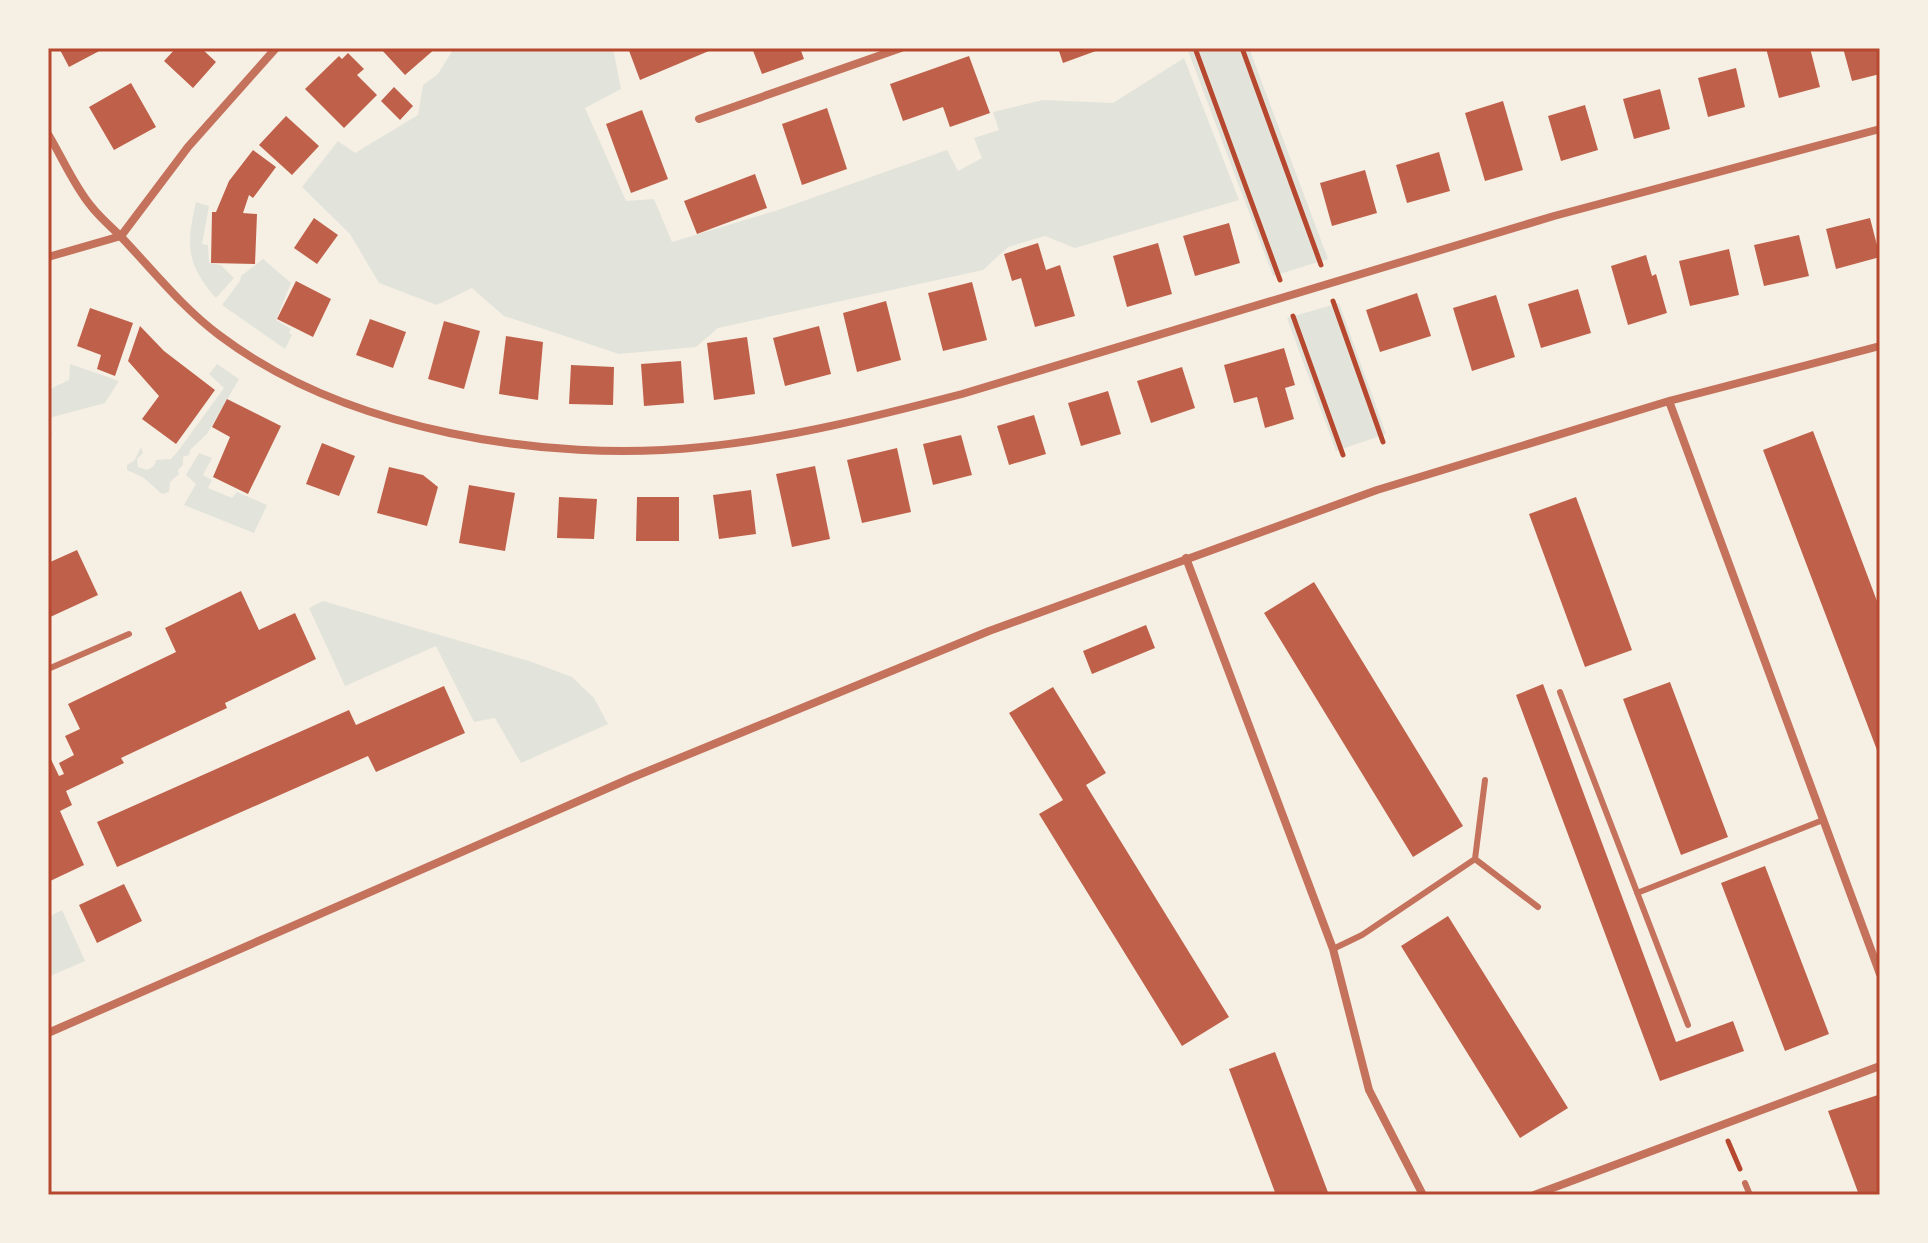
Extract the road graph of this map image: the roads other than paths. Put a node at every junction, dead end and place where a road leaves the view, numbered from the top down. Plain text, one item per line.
1 (276, 48) edge
2 (901, 48) edge
3 (699, 119) dead end
4 (1880, 129) edge
5 (48, 134) edge
6 (121, 236) junction
7 (48, 257) edge
8 (1880, 346) edge
9 (1669, 401) junction
10 (1186, 558) junction
11 (129, 634) dead end
12 (48, 669) edge
13 (1560, 692) dead end
14 (1485, 780) dead end
15 (1823, 820) junction
16 (1475, 859) junction
17 (1637, 893) junction
18 (1538, 907) dead end
19 (1333, 949) junction
20 (1880, 974) edge
21 (1688, 1025) dead end
22 (48, 1033) edge
23 (1880, 1066) edge
24 (1745, 1183) road end
25 (1423, 1195) edge
26 (1534, 1195) edge
27 (1750, 1195) edge

1 - 6 street
2 - 3 street
4 - 6 street
5 - 6 street
6 - 7 street
8 - 9 street
9 - 10 street
9 - 15 street
10 - 19 street
10 - 22 street
11 - 12 lane
13 - 17 lane
14 - 16 lane
15 - 17 lane
15 - 20 street
16 - 18 lane
16 - 19 lane
17 - 21 lane
19 - 25 street
23 - 26 street
24 - 27 lane

